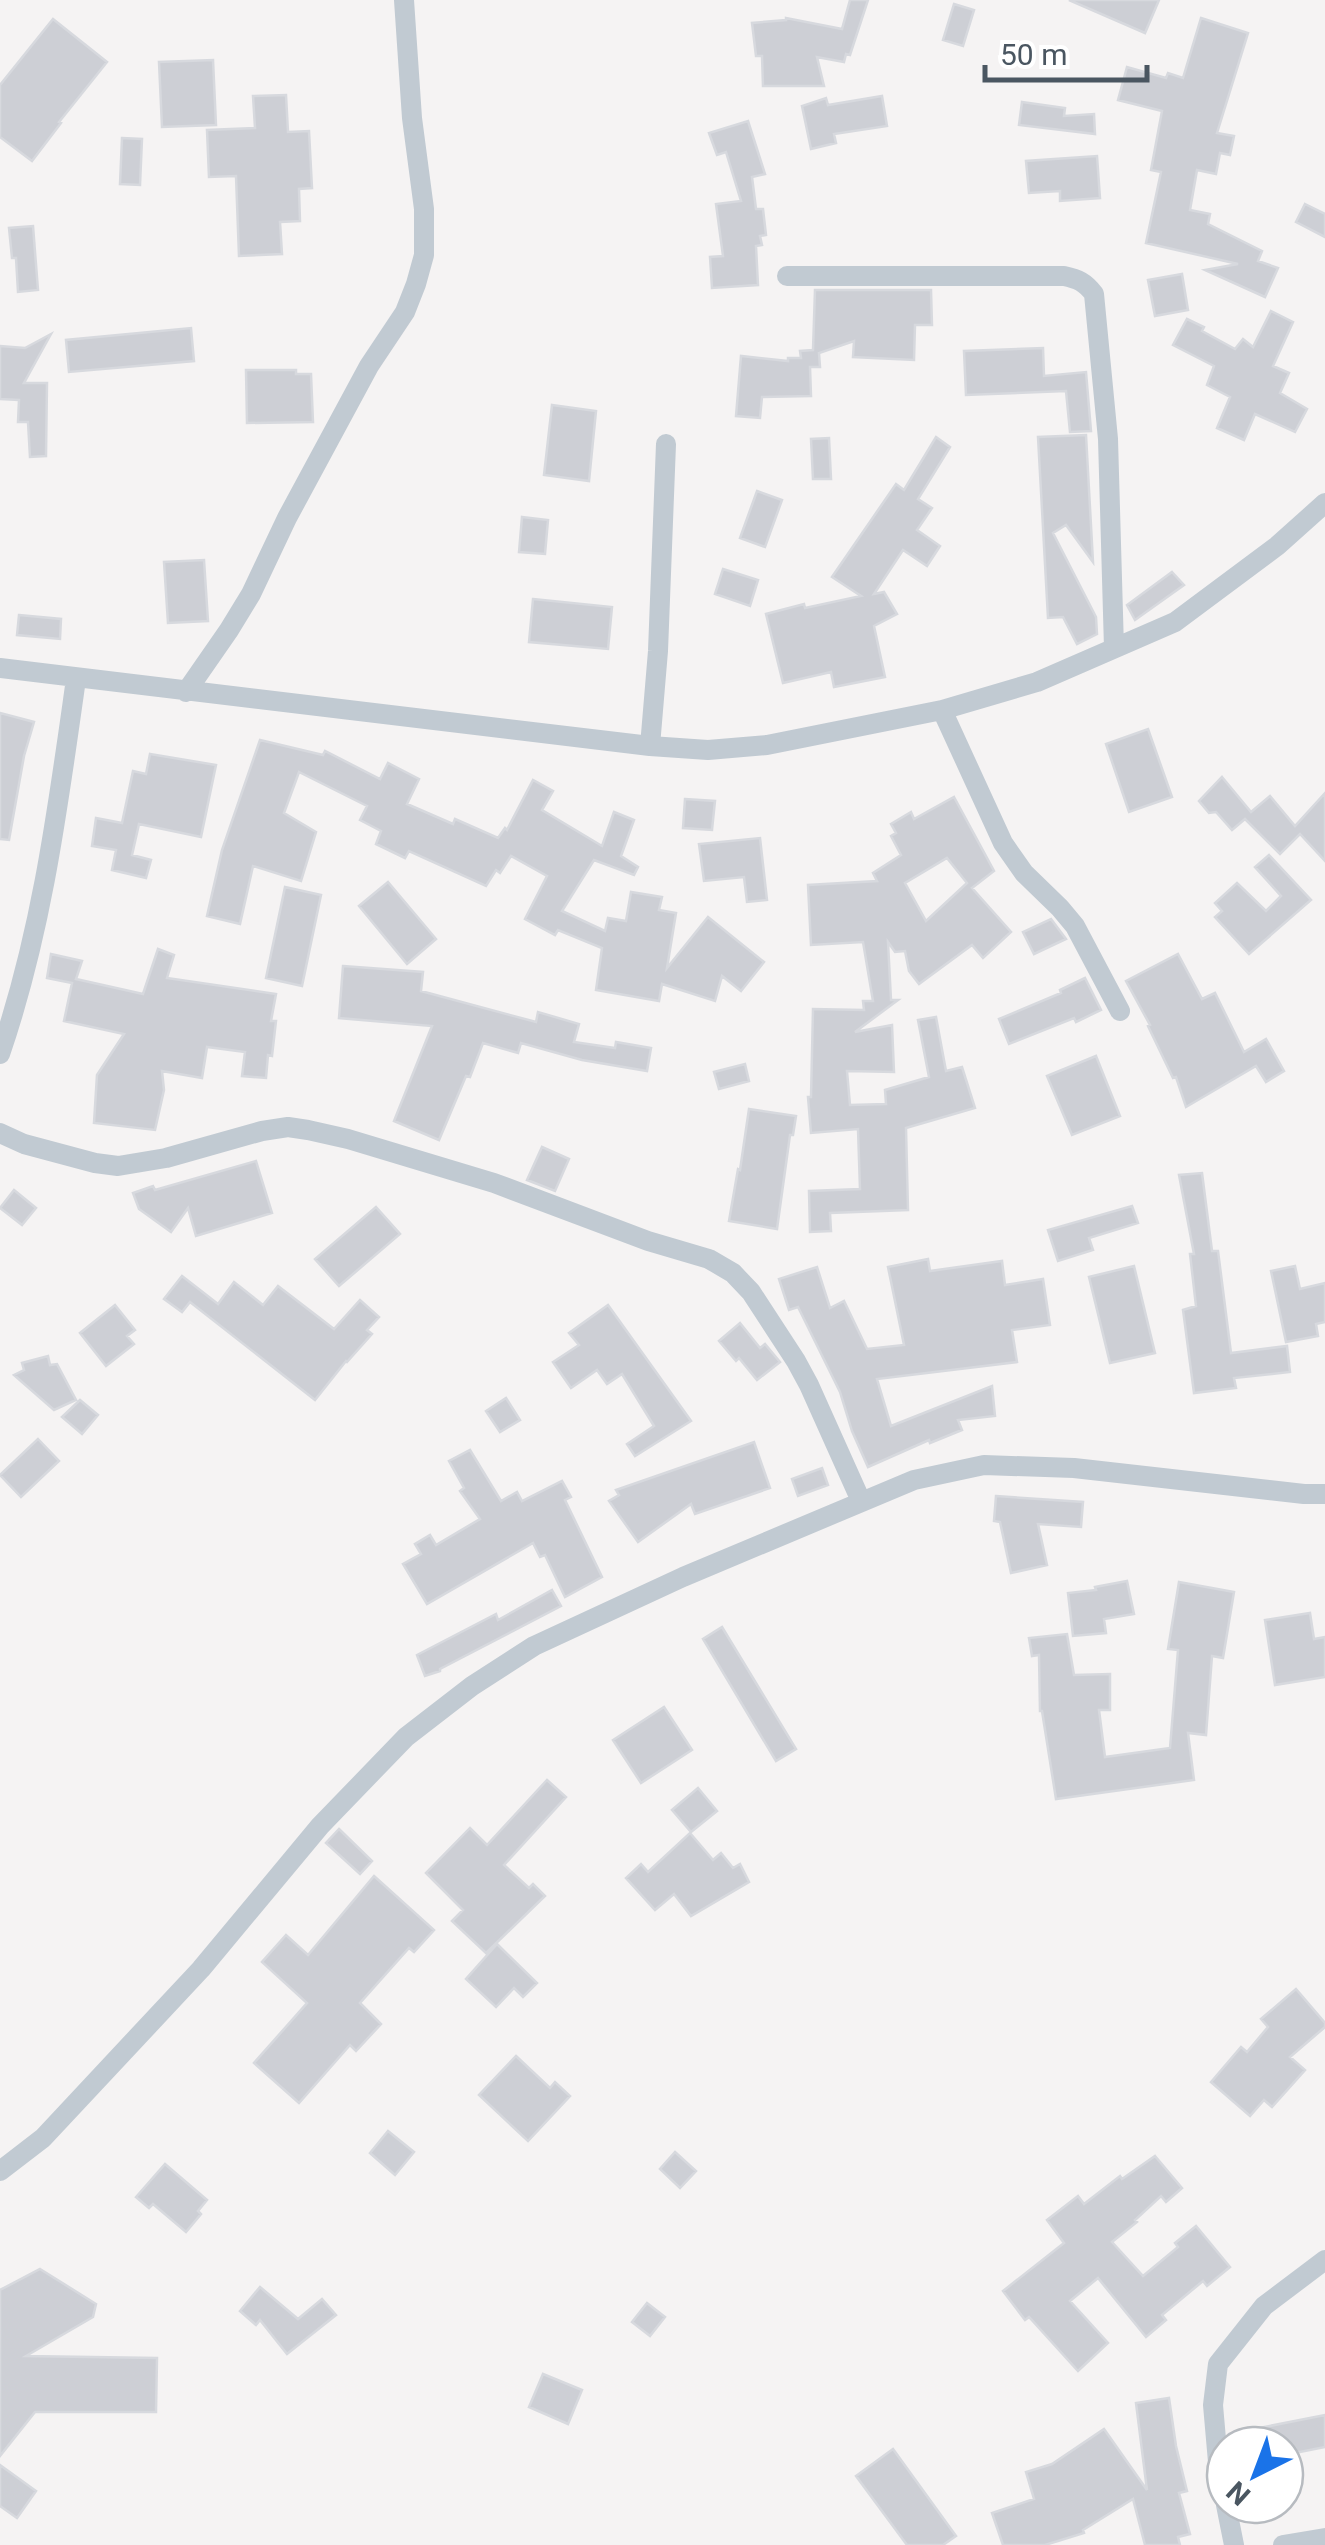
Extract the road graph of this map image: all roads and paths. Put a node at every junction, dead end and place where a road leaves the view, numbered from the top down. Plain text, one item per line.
1 (404, 0) edge
2 (786, 276) dead end
3 (666, 444) dead end
4 (1325, 503) edge
5 (1114, 648) junction
6 (0, 668) edge
7 (76, 679) junction
8 (186, 692) junction
9 (942, 710) junction
10 (650, 746) junction
11 (1120, 1011) dead end
12 (0, 1054) edge
13 (0, 1133) edge
14 (1325, 1494) edge
15 (861, 1501) junction
16 (0, 2172) edge
17 (1325, 2260) edge
18 (1215, 2425) edge
19 (1325, 2538) edge
20 (1284, 2545) edge

1 - 8 street
2 - 5 street
3 - 10 street
4 - 5 street
5 - 9 street
6 - 7 street
7 - 8 street
7 - 12 street
8 - 10 street
9 - 10 street
9 - 11 street
13 - 15 street
14 - 15 street
15 - 16 street
17 - 18 street
19 - 20 street

